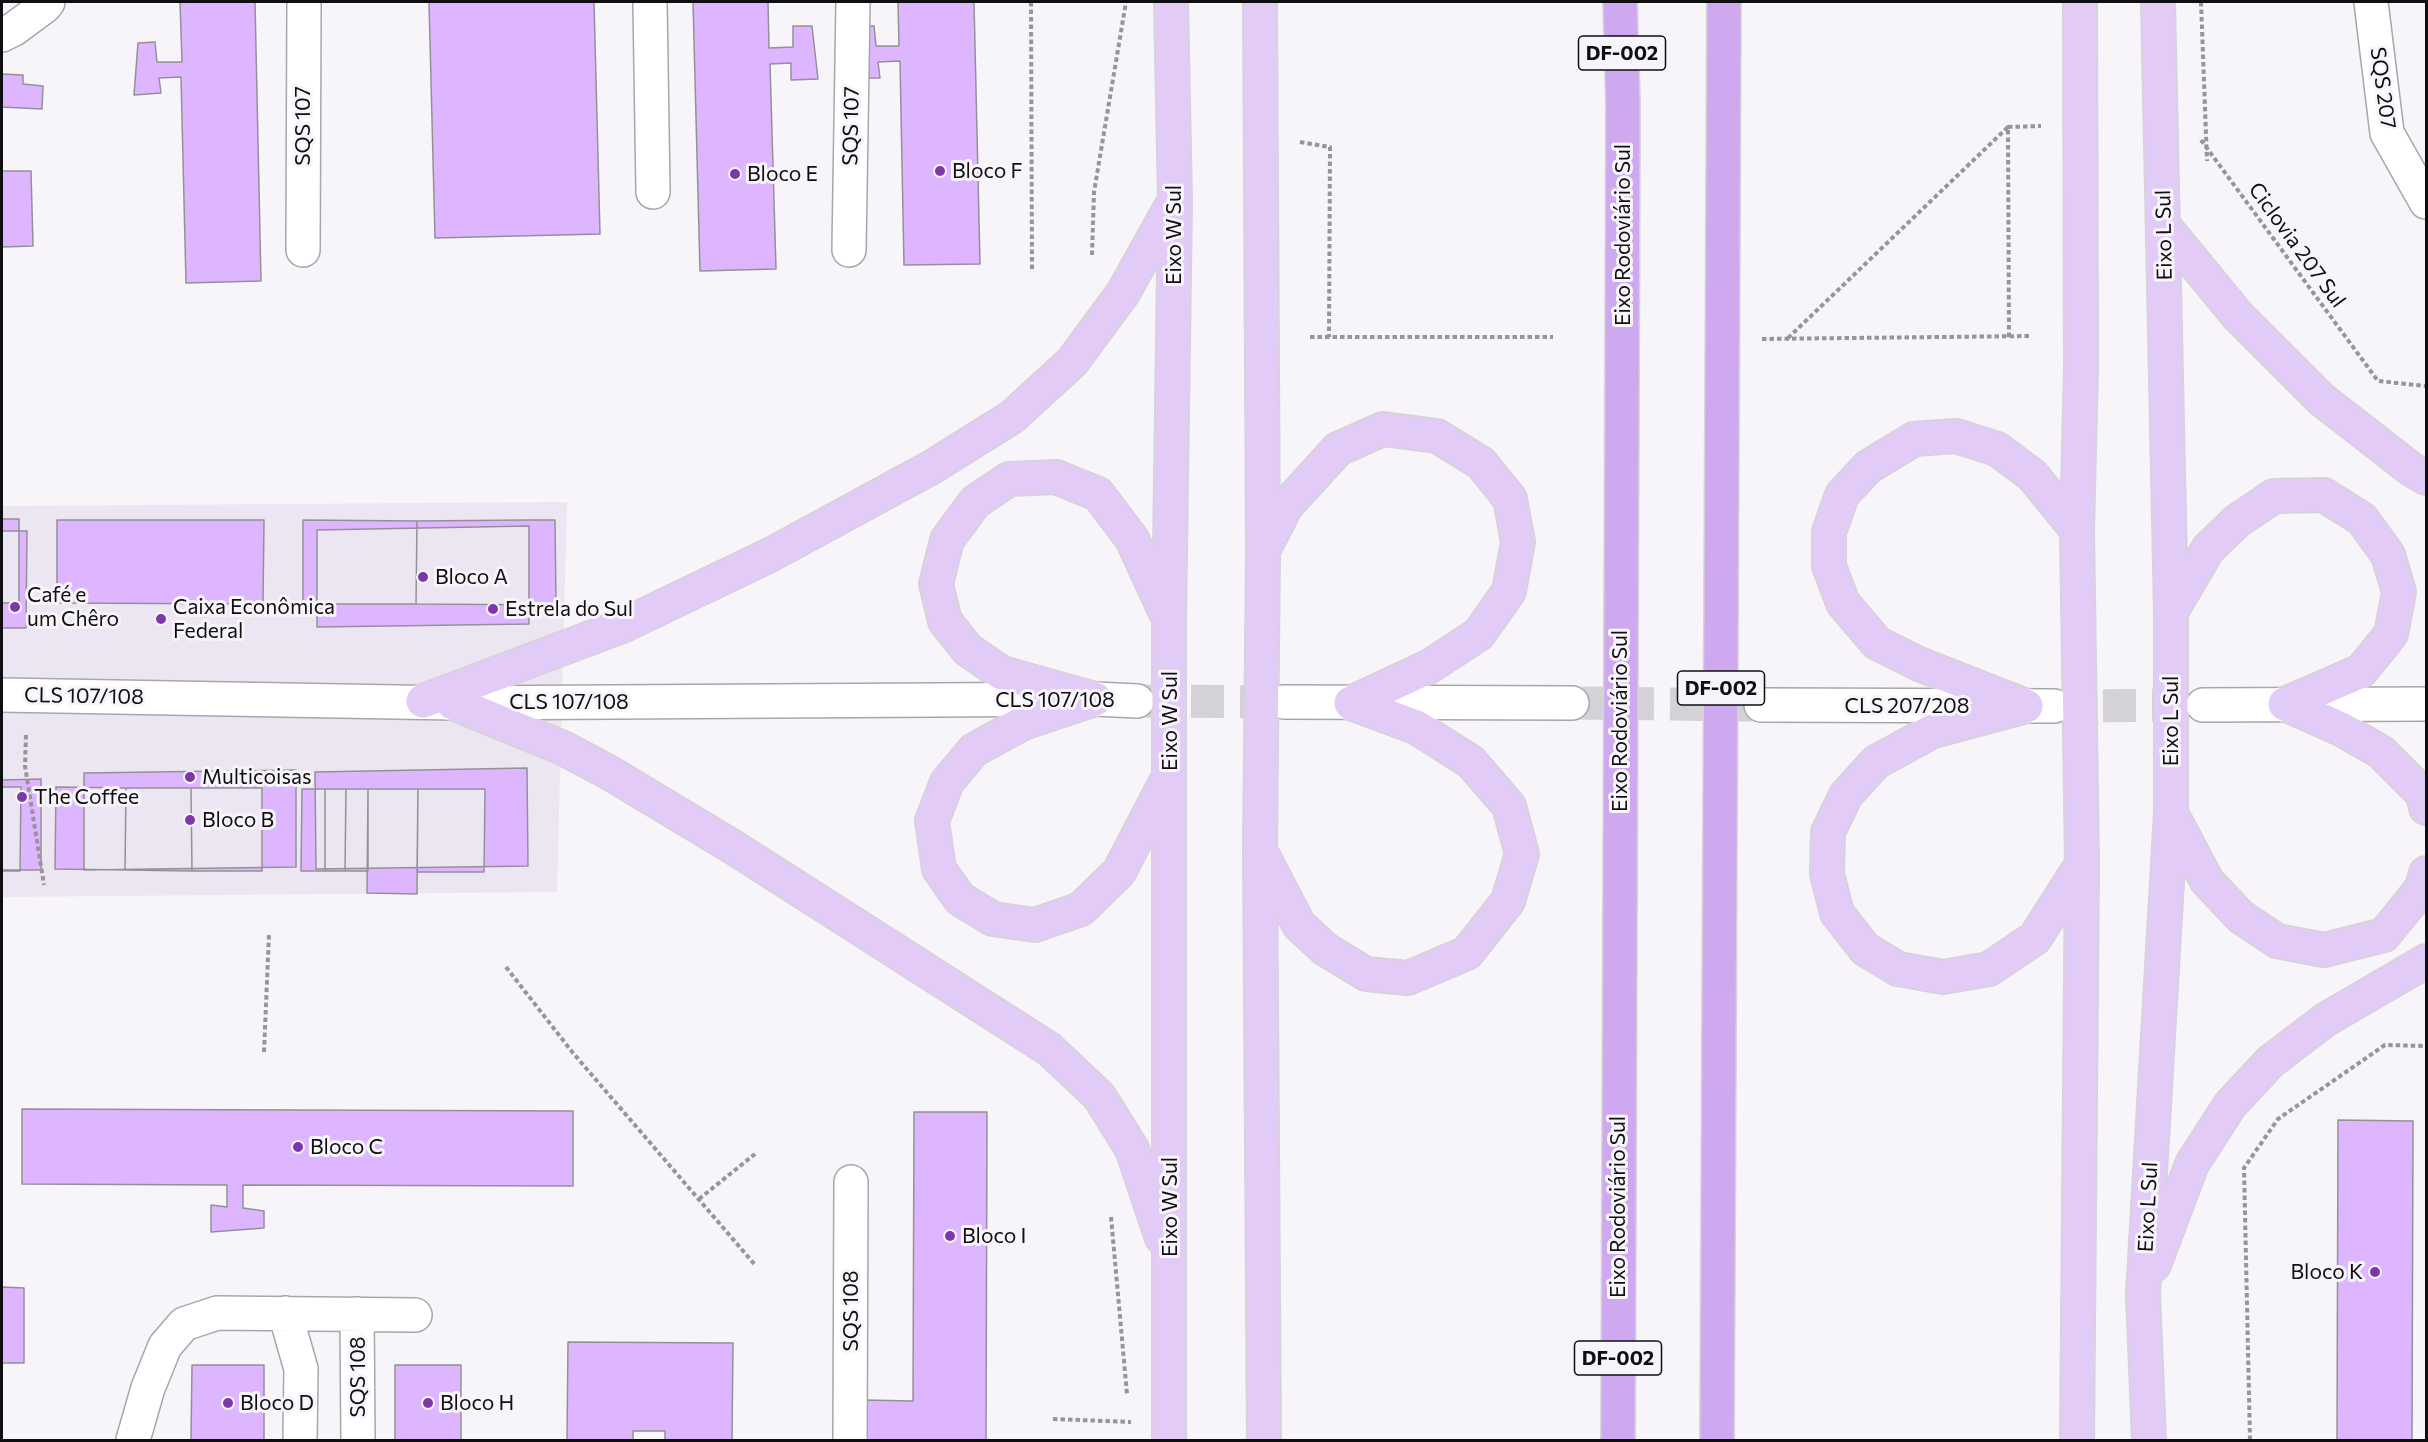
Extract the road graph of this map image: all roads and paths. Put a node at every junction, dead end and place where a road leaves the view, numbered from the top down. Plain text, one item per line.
1 (48, 2) edge
2 (304, 2) edge
3 (650, 2) edge
4 (853, 2) edge
5 (1031, 2) edge
6 (1126, 2) edge
7 (1171, 2) edge
8 (1260, 2) edge
9 (1620, 2) edge
10 (1724, 2) edge
11 (2080, 2) edge
12 (2158, 2) edge
13 (2201, 2) edge
14 (2371, 2) edge
15 (2, 35) edge
16 (2081, 124) junction
17 (2008, 127) junction
18 (1262, 130) junction
19 (2200, 139) dead end
20 (2207, 147) junction
21 (2207, 161) dead end
22 (653, 192) dead end
23 (1175, 201) junction
24 (2427, 202) edge
25 (2164, 226) junction
26 (303, 250) dead end
27 (849, 250) dead end
28 (1092, 255) dead end
29 (1032, 272) dead end
30 (2031, 336) dead end
31 (1310, 337) dead end
32 (1329, 337) junction
33 (1553, 337) dead end
34 (2009, 337) junction
35 (1788, 338) junction
36 (1762, 339) dead end
37 (2427, 386) edge
38 (2427, 478) edge
39 (2077, 530) junction
40 (1263, 551) junction
41 (2171, 612) junction
42 (1169, 620) junction
43 (14, 695) edge
44 (1095, 699) junction
45 (1137, 701) tunnel mouth
46 (438, 702) junction
47 (1284, 702) tunnel mouth
48 (1351, 703) junction
49 (1572, 703) tunnel mouth
50 (2285, 704) junction
51 (2427, 704) edge
52 (1761, 705) tunnel mouth
53 (2203, 705) tunnel mouth
54 (2040, 706) junction
55 (1171, 771) junction
56 (2427, 808) edge
57 (2171, 813) junction
58 (1260, 849) junction
59 (2082, 864) junction
60 (2427, 873) edge
61 (44, 885) dead end
62 (269, 934) dead end
63 (2427, 961) edge
64 (506, 967) dead end
65 (2427, 1046) edge
66 (264, 1052) dead end
67 (755, 1154) dead end
68 (851, 1182) dead end
69 (699, 1199) junction
70 (1110, 1209) dead end
71 (1170, 1265) junction
72 (756, 1266) dead end
73 (2143, 1294) junction
74 (285, 1313) junction
75 (357, 1314) junction
76 (415, 1315) dead end
77 (1127, 1398) dead end
78 (1128, 1410) dead end
79 (1053, 1419) dead end
80 (1129, 1422) junction
81 (1169, 1432) edge
82 (133, 1440) edge
83 (300, 1440) edge
84 (358, 1440) edge
85 (850, 1440) edge
86 (1264, 1440) edge
87 (1618, 1440) edge
88 (1718, 1440) edge
89 (2077, 1440) edge
90 (2149, 1440) edge
91 (2250, 1440) edge

1 - 15 street
2 - 26 street, SQS 107
3 - 22 street
4 - 27 street, SQS 107
5 - 29 path
6 - 28 path
7 - 23 main road, Eixo W Sul
8 - 18 main road
9 - 87 highway, Eixo Rodoviário Sul / DF-002
10 - 88 highway, DF-002
11 - 16 main road
12 - 25 main road, Eixo L Sul
13 - 20 path
14 - 24 street, SQS 207
16 - 17 path
16 - 39 main road
17 - 34 path
17 - 35 path
18 - 32 path
18 - 40 main road
19 - 20 path, Ciclovia 207 Sul
20 - 21 path
20 - 37 path, Ciclovia 207 Sul
23 - 42 main road, Eixo W Sul
23 - 46 main road
25 - 38 main road
25 - 41 main road, Eixo L Sul
30 - 34 path
31 - 32 path
32 - 33 path
34 - 35 path
35 - 36 path
39 - 54 main road
39 - 59 main road
40 - 48 main road
40 - 58 main road
41 - 50 main road
41 - 57 main road, Eixo L Sul
42 - 44 main road
42 - 55 main road, Eixo W Sul
43 - 46 street, CLS 107/108
43 - 61 path
44 - 45 street, CLS 107/108
44 - 46 street, CLS 107/108
44 - 55 main road
46 - 71 main road
47 - 48 street
48 - 49 street
48 - 58 main road
50 - 51 street
50 - 53 street
50 - 56 main road
52 - 54 street, CLS 207/208
54 - 59 main road
55 - 71 main road, Eixo W Sul
57 - 60 main road
57 - 73 main road, Eixo L Sul
58 - 86 main road
59 - 89 main road
62 - 66 path
63 - 73 main road
64 - 69 path
65 - 91 path
67 - 69 path
68 - 85 street, SQS 108
69 - 72 path
70 - 77 path
71 - 81 main road, Eixo W Sul
73 - 90 main road, Eixo L Sul
74 - 75 street, SQS 108
74 - 82 street, SQS 108
74 - 83 street
75 - 76 street, SQS 108
75 - 84 street, SQS 108
78 - 80 path
79 - 80 path
80 - 81 path

